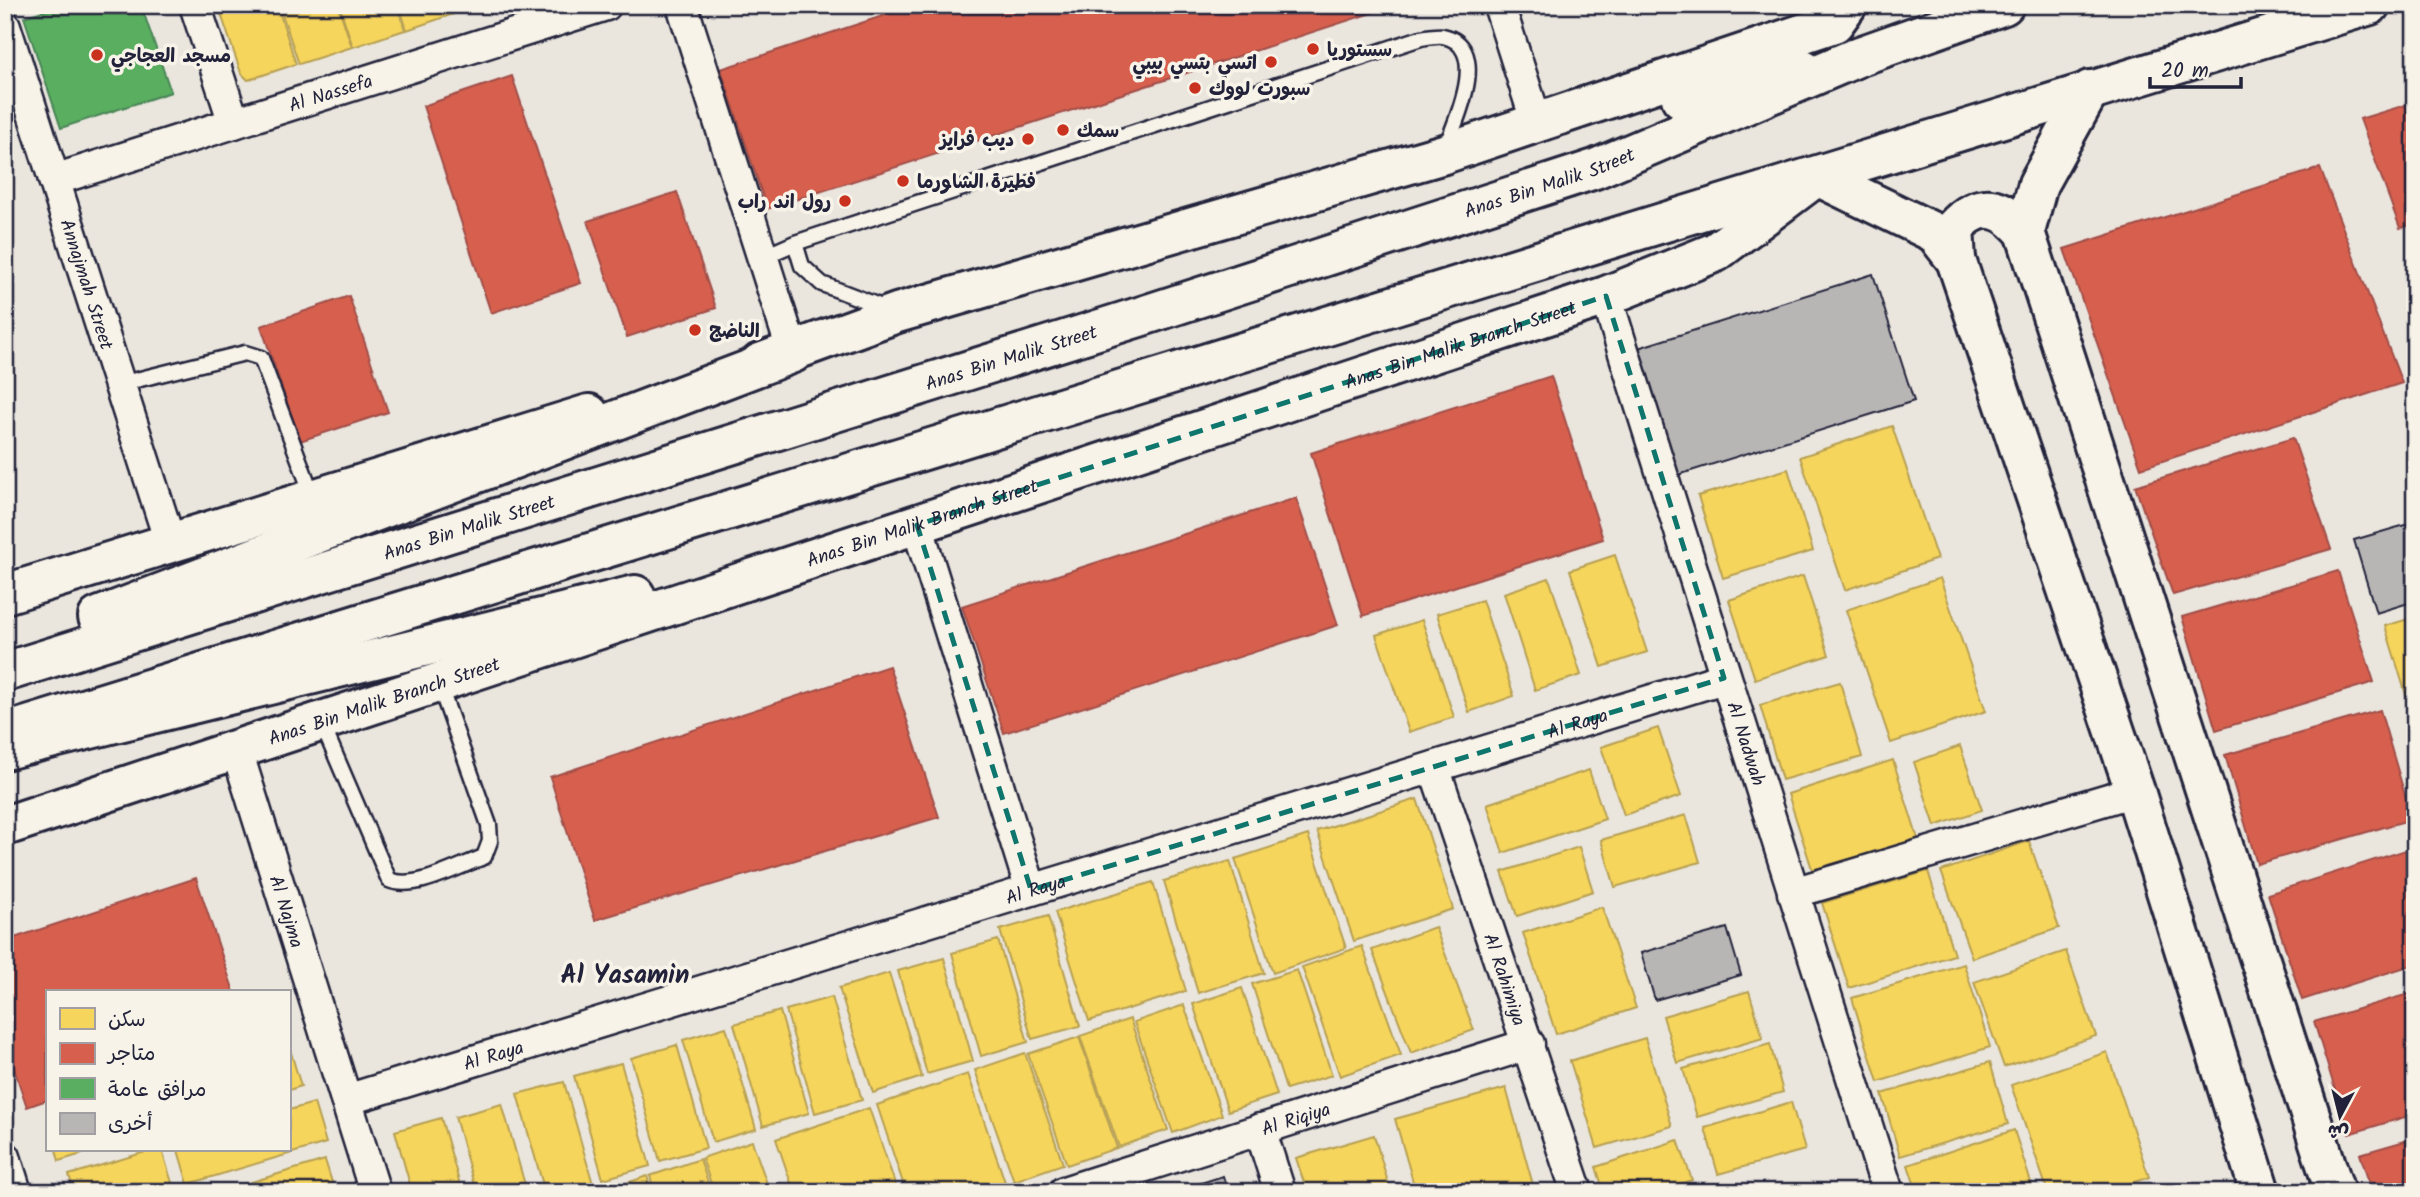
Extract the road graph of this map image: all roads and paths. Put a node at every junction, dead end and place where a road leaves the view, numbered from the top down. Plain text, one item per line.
1 (195, 5) edge
2 (606, 5) edge
3 (682, 5) edge
4 (1499, 5) edge
5 (1847, 5) edge
6 (2004, 5) edge
7 (2370, 5) edge
8 (5, 26) edge
9 (1860, 56) junction
10 (2090, 90) junction
11 (234, 123) junction
12 (1537, 124) junction
13 (1444, 154) junction
14 (1817, 176) junction
15 (54, 180) junction
16 (2025, 232) junction
17 (795, 243) junction
18 (763, 257) junction
19 (1956, 260) junction
20 (1606, 296) junction
21 (897, 313) junction
22 (793, 353) junction
23 (120, 384) junction
24 (313, 497) junction
25 (917, 525) junction
26 (170, 542) junction
27 (5, 594) edge
28 (5, 653) edge
29 (5, 672) edge
30 (1724, 678) junction
31 (439, 684) junction
32 (321, 723) junction
33 (5, 733) edge
34 (5, 750) edge
35 (237, 751) junction
36 (1434, 768) junction
37 (2136, 791) junction
38 (5, 826) edge
39 (1031, 890) junction
40 (1793, 893) junction
41 (1530, 1044) junction
42 (346, 1100) junction
43 (1260, 1129) junction
44 (5, 1157) edge
45 (2251, 1189) edge
46 (16, 1192) edge
47 (375, 1192) edge
48 (1063, 1192) edge
49 (1280, 1192) edge
50 (1577, 1192) edge
51 (1888, 1192) edge
52 (2335, 1192) edge

1 - 11 street
2 - 11 street, Al Nassefa
3 - 18 street
4 - 12 street
5 - 12 street
6 - 9 street, Anas Bin Malik Street
7 - 10 street
8 - 15 street, Annajmah Street
9 - 13 street
9 - 29 street, Anas Bin Malik Street
10 - 14 street
10 - 16 street
11 - 15 street, Al Nassefa
12 - 13 street
13 - 17 lane
13 - 21 street
14 - 19 street
14 - 20 street, Anas Bin Malik Branch Street
14 - 33 street
15 - 23 street, Annajmah Street
16 - 19 street
16 - 52 street
17 - 18 lane
17 - 21 lane
18 - 22 street
19 - 37 street
20 - 25 street, Anas Bin Malik Branch Street
20 - 30 street, Al Nadwah
21 - 22 street
22 - 24 street
22 - 28 street
23 - 24 lane
23 - 26 street, Annajmah Street
24 - 26 street
25 - 31 street, Anas Bin Malik Branch Street
25 - 34 street
25 - 39 street
26 - 27 street
30 - 36 street, Al Raya
30 - 40 street, Al Nadwah
31 - 32 street, Anas Bin Malik Branch Street
31 - 32 lane
32 - 35 street, Anas Bin Malik Branch Street
35 - 38 street, Anas Bin Malik Branch Street
35 - 42 street, Al Najma
36 - 39 street, Al Raya
36 - 41 street, Al Rahimiya
37 - 40 street
37 - 45 street
39 - 42 street, Al Raya
40 - 51 street, Al Nadwah
41 - 43 street, Al Riqiya
41 - 50 street, Al Rahimiya
42 - 47 street, Al Najma
43 - 48 street, Al Riqiya
43 - 49 street
44 - 46 street

